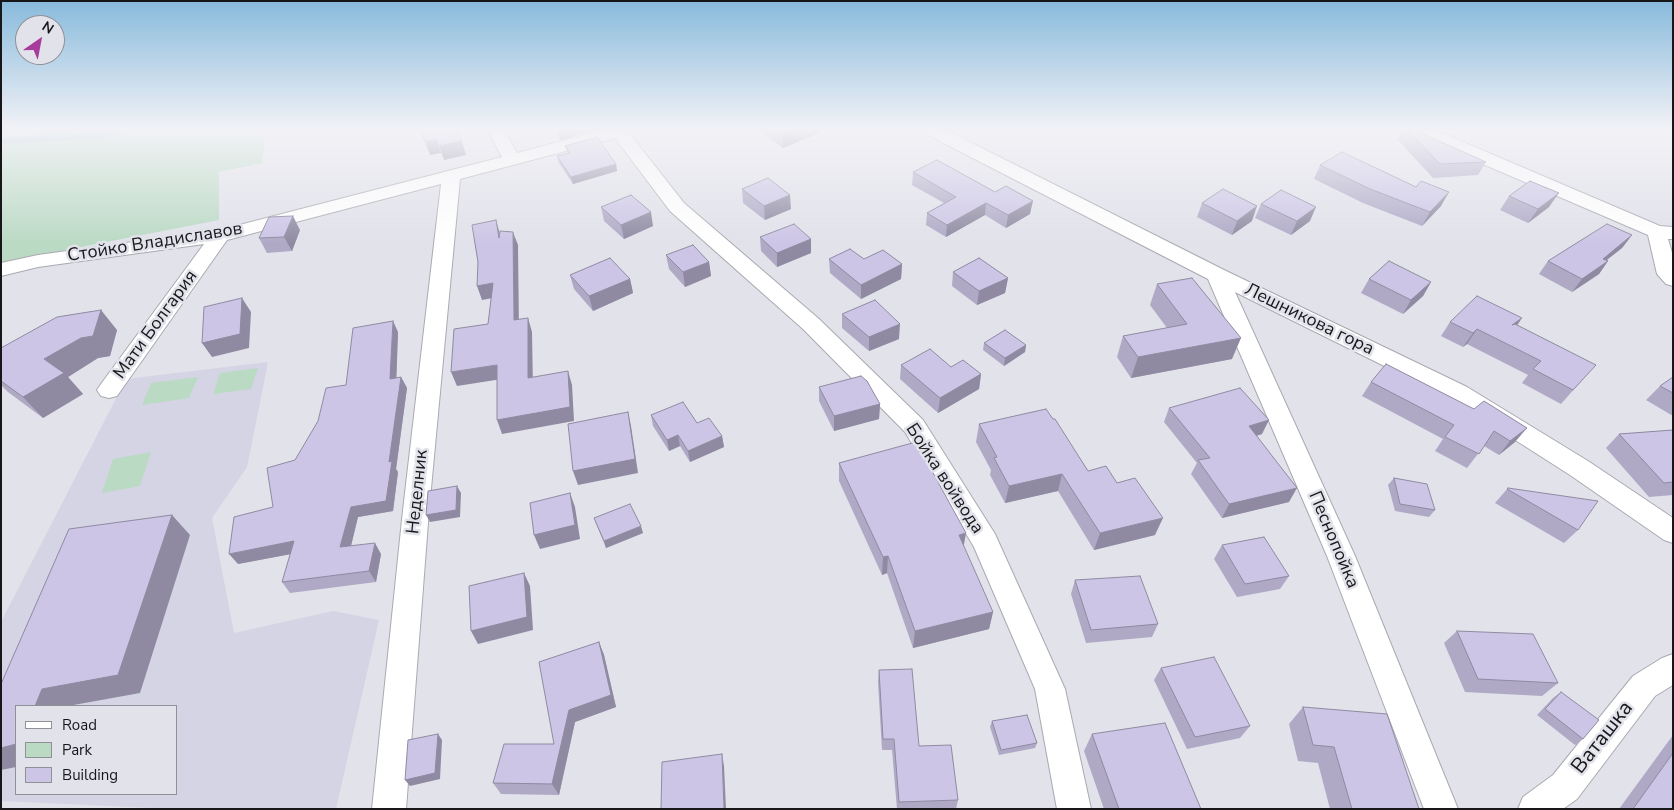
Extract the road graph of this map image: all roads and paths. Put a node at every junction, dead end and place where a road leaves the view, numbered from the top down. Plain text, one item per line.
1 (478, 168) edge
2 (649, 168) edge
3 (1006, 168) edge
4 (1510, 168) edge
5 (451, 175) junction
6 (1665, 232) edge
7 (220, 236) junction
8 (1, 270) edge
9 (1217, 275) junction
10 (1673, 279) edge
11 (110, 390) dead end
12 (1673, 532) edge
13 (1673, 668) edge
14 (389, 809) edge
15 (1074, 809) edge
16 (1441, 809) edge
17 (1535, 809) edge

1 - 5 street, Стойко Владиславов
2 - 15 street, Бойка войвода
3 - 9 street, Лешникова гора
4 - 6 street
5 - 7 street, Стойко Владиславов
5 - 14 street, Неделник
6 - 10 street
7 - 8 street, Стойко Владиславов
7 - 11 street, Мати Болгария
9 - 12 street, Лешникова гора
9 - 16 street, Песнопойка
13 - 17 street, Ваташка

